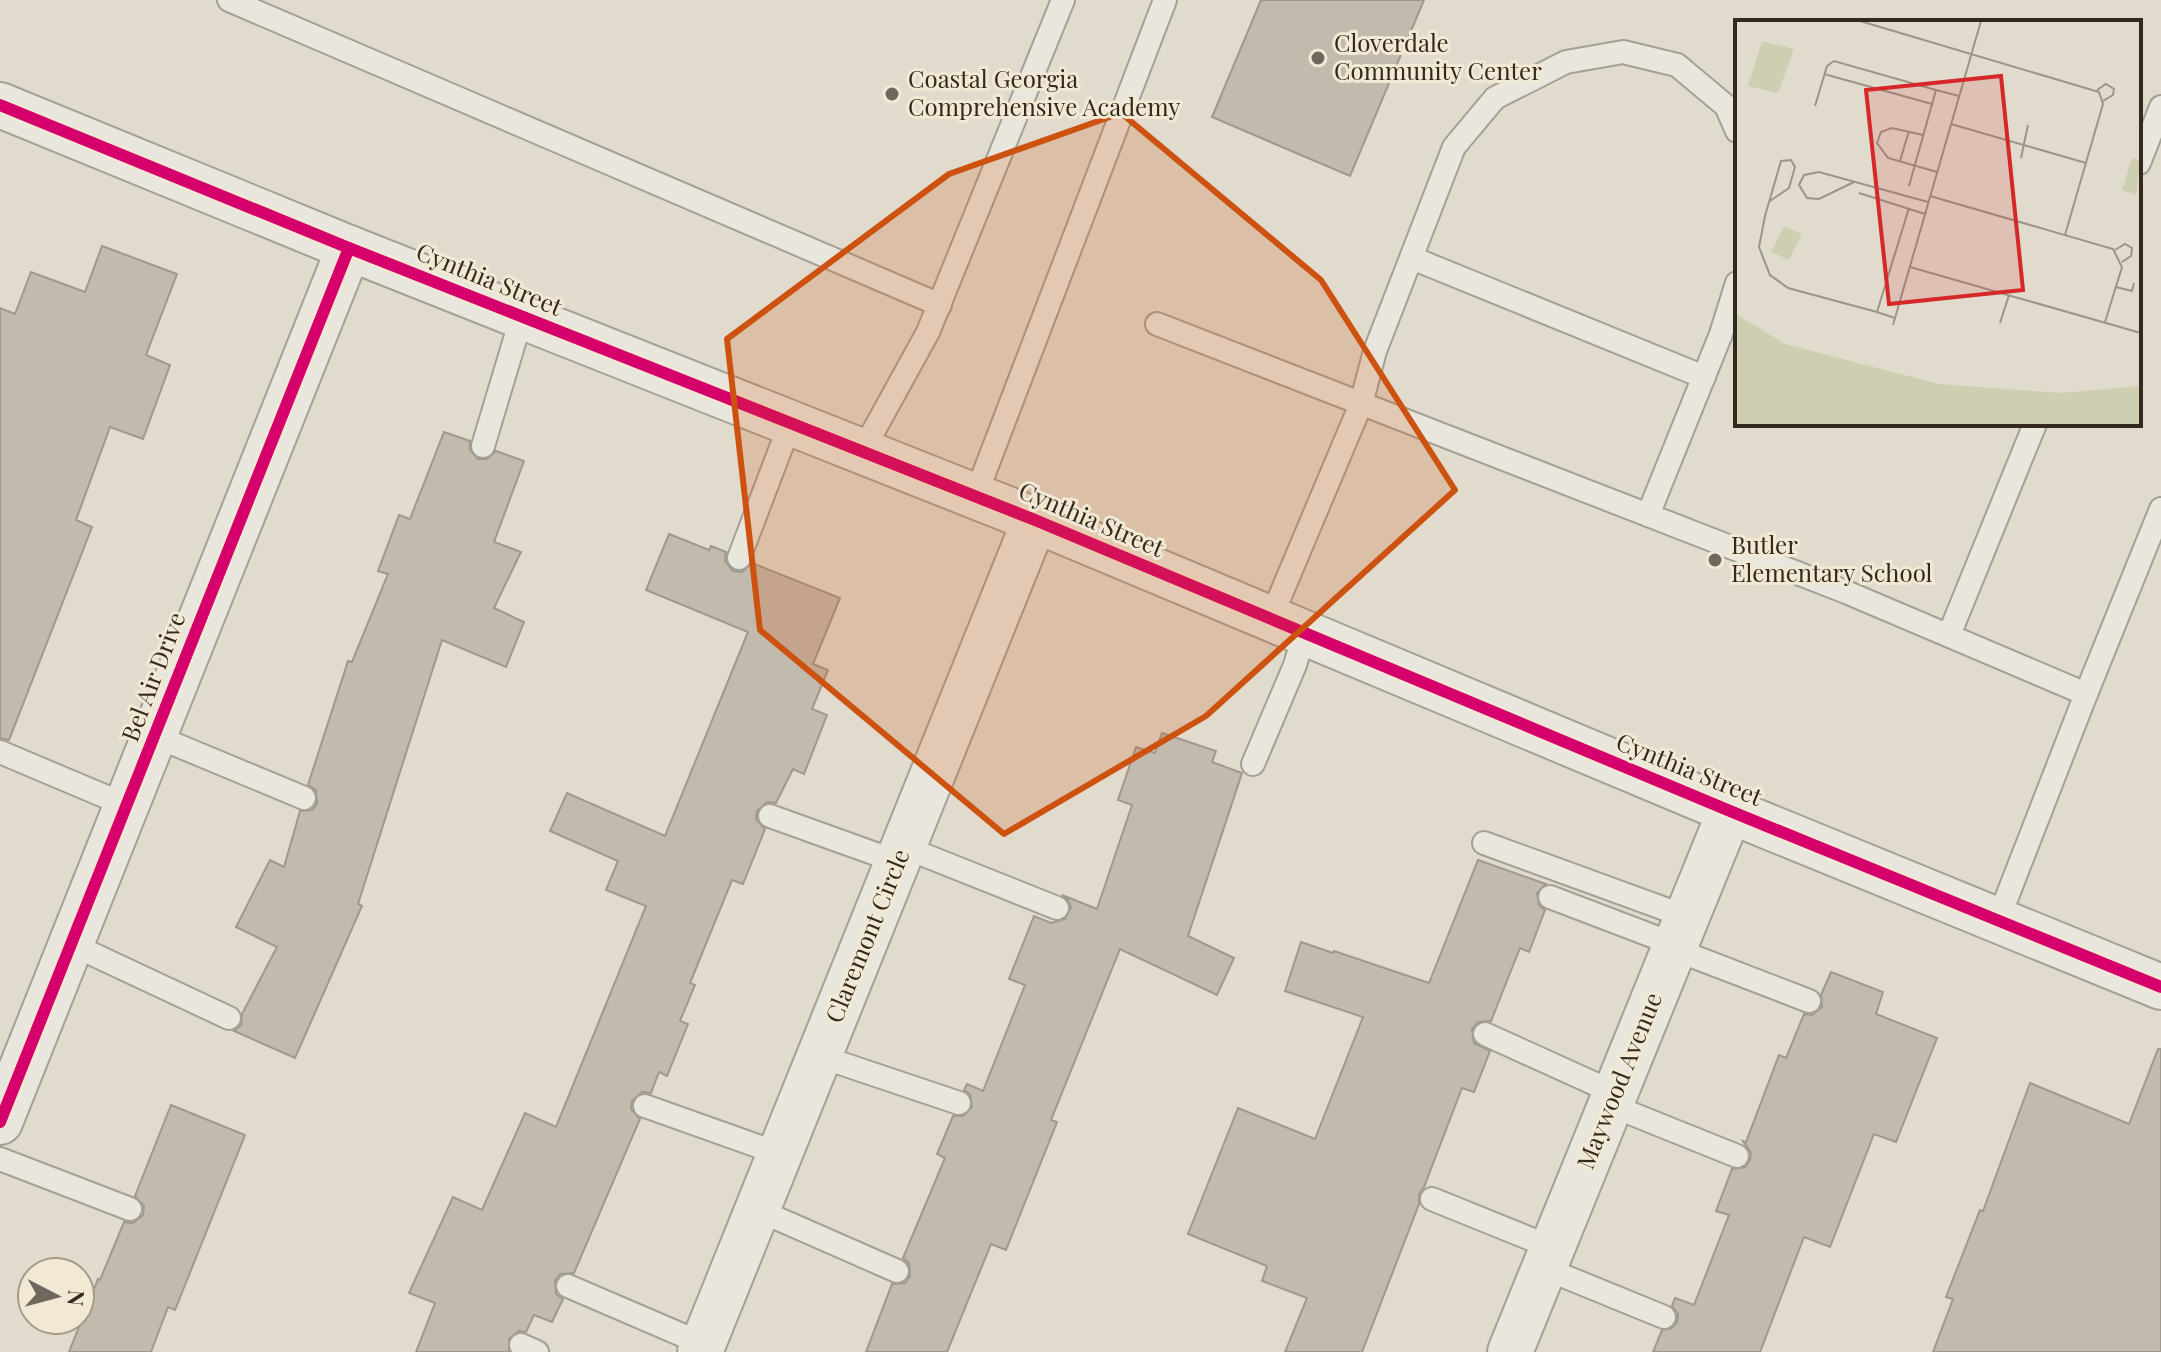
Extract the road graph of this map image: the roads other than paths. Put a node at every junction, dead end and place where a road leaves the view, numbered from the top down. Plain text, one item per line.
1 (229, 0) edge
2 (1063, 0) edge
3 (1165, 0) edge
4 (0, 105) edge
5 (2161, 107) edge
6 (1735, 126) edge
7 (2141, 158) edge
8 (349, 248) junction
9 (1412, 258) junction
10 (1735, 289) edge
11 (940, 305) junction
12 (522, 316) junction
13 (1157, 324) dead end
14 (1704, 377) junction
15 (1361, 404) junction
16 (790, 424) junction
17 (2034, 426) edge
18 (483, 446) dead end
19 (862, 452) junction
20 (975, 497) junction
21 (2161, 509) edge
22 (1648, 515) junction
23 (1035, 520) junction
24 (739, 558) dead end
25 (1287, 627) junction
26 (1949, 635) junction
27 (2086, 694) junction
28 (155, 736) junction
29 (0, 752) edge
30 (1253, 764) dead end
31 (304, 798) dead end
32 (128, 806) junction
33 (1730, 811) junction
34 (770, 816) dead end
35 (1484, 843) dead end
36 (901, 854) junction
37 (1550, 897) dead end
38 (1057, 908) dead end
39 (1998, 920) junction
40 (1679, 937) junction
41 (71, 944) junction
42 (2161, 987) edge
43 (1809, 1001) dead end
44 (229, 1018) dead end
45 (1485, 1034) dead end
46 (819, 1056) junction
47 (1613, 1099) junction
48 (959, 1103) dead end
49 (645, 1106) dead end
50 (0, 1122) edge
51 (780, 1154) junction
52 (1737, 1156) dead end
53 (0, 1159) edge
54 (1432, 1199) dead end
55 (130, 1209) dead end
56 (758, 1210) junction
57 (1548, 1258) junction
58 (897, 1271) dead end
59 (568, 1286) dead end
60 (1664, 1317) dead end
61 (701, 1348) edge
62 (1510, 1352) edge

1 - 11 lane
2 - 11 lane
3 - 20 lane
4 - 8 street, Cynthia Street
5 - 7 lane
6 - 9 lane
8 - 12 street, Cynthia Street
8 - 28 street, Bel Air Drive
9 - 14 lane
9 - 15 lane
10 - 14 lane
11 - 19 lane
12 - 16 street, Cynthia Street
12 - 18 lane
13 - 15 lane
14 - 22 lane
15 - 22 lane
15 - 25 lane
16 - 19 street, Cynthia Street
16 - 24 lane
17 - 26 lane
19 - 20 street, Cynthia Street
20 - 23 street, Cynthia Street
21 - 27 lane
22 - 26 lane
23 - 25 street, Cynthia Street
23 - 36 street, Claremont Circle
25 - 30 lane
25 - 33 street, Cynthia Street
26 - 27 lane
27 - 39 lane
28 - 31 lane
28 - 32 street, Bel Air Drive
29 - 32 lane
32 - 41 street, Bel Air Drive
33 - 39 street, Cynthia Street
33 - 40 street, Maywood Avenue
34 - 36 lane
35 - 40 lane
36 - 38 lane
36 - 46 street, Claremont Circle
37 - 40 lane
39 - 42 street, Cynthia Street
40 - 43 lane
40 - 47 street, Maywood Avenue
41 - 44 lane
41 - 50 street, Bel Air Drive
45 - 47 lane
46 - 48 lane
46 - 51 street, Claremont Circle
47 - 52 lane
47 - 57 street, Maywood Avenue
49 - 51 lane
51 - 56 street, Claremont Circle
53 - 55 lane
54 - 57 lane
56 - 58 lane
56 - 61 street, Claremont Circle
57 - 60 lane
57 - 62 street, Maywood Avenue
59 - 61 lane

